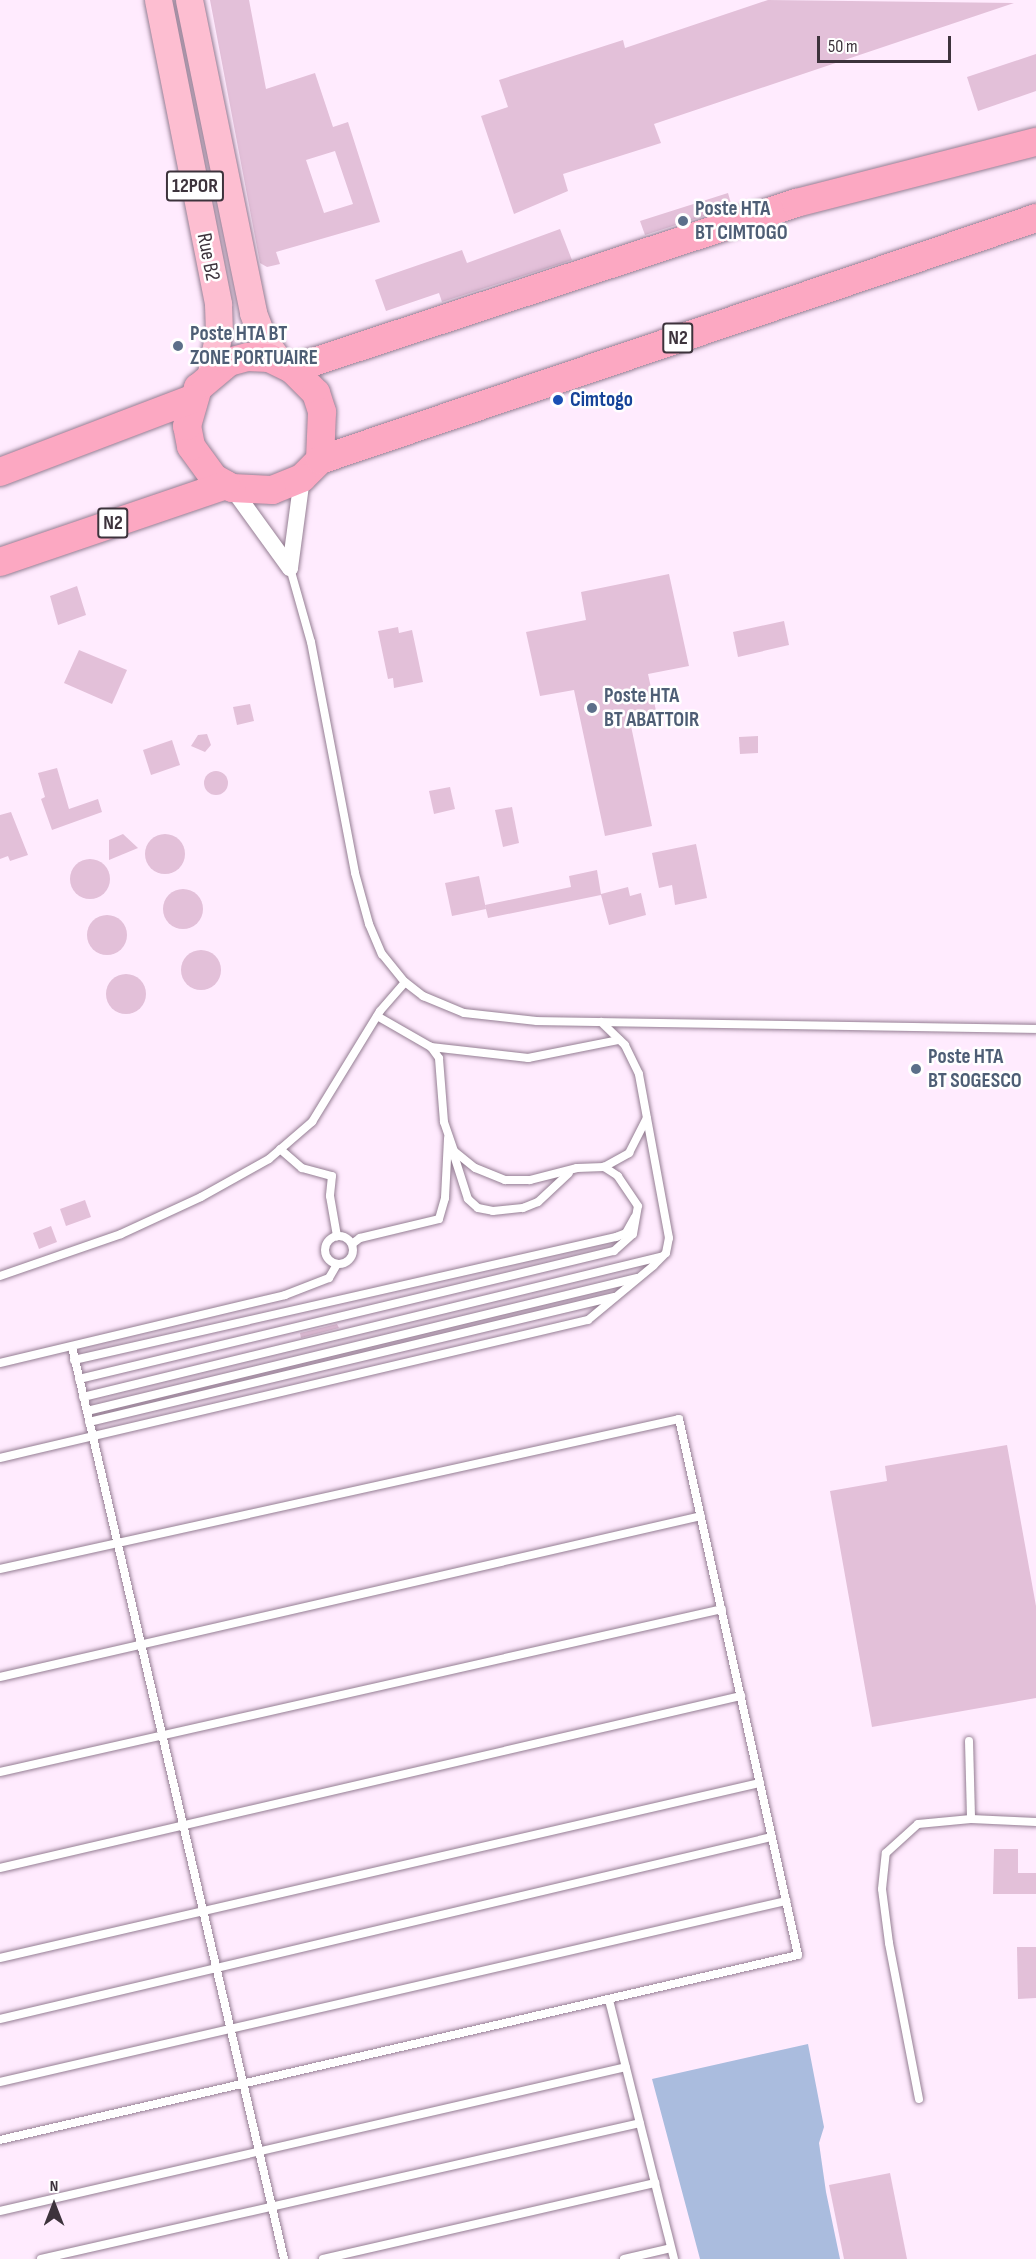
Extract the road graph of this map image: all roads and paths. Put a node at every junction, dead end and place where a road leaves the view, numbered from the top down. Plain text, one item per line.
1 (158, 0) edge
2 (189, 0) edge
3 (1036, 142) edge
4 (1036, 218) edge
5 (286, 365) junction
6 (212, 373) junction
7 (192, 399) junction
8 (311, 469) junction
9 (0, 472) edge
10 (229, 486) junction
11 (0, 562) edge
12 (290, 568) junction
13 (405, 982) junction
14 (377, 1016) junction
15 (601, 1022) junction
16 (1036, 1029) edge
17 (619, 1040) junction
18 (431, 1047) junction
19 (647, 1117) junction
20 (448, 1134) junction
21 (280, 1149) junction
22 (604, 1167) junction
23 (577, 1168) junction
24 (638, 1206) junction
25 (337, 1236) junction
26 (352, 1244) junction
27 (662, 1257) junction
28 (337, 1264) junction
29 (0, 1276) edge
30 (640, 1277) junction
31 (618, 1296) junction
32 (72, 1347) junction
33 (74, 1360) junction
34 (0, 1363) edge
35 (79, 1379) junction
36 (83, 1397) junction
37 (87, 1411) junction
38 (89, 1422) junction
39 (92, 1436) junction
40 (0, 1458) edge
41 (701, 1516) junction
42 (117, 1543) junction
43 (0, 1569) edge
44 (722, 1609) junction
45 (141, 1645) junction
46 (0, 1677) edge
47 (741, 1696) junction
48 (162, 1735) junction
49 (969, 1741) dead end
50 (0, 1772) edge
51 (760, 1783) junction
52 (971, 1819) junction
53 (1036, 1822) edge
54 (183, 1825) junction
55 (772, 1837) junction
56 (0, 1868) edge
57 (786, 1901) junction
58 (203, 1911) junction
59 (0, 1958) edge
60 (216, 1968) junction
61 (609, 2000) junction
62 (0, 2019) edge
63 (231, 2029) junction
64 (626, 2067) junction
65 (0, 2082) edge
66 (243, 2084) junction
67 (919, 2099) dead end
68 (640, 2122) junction
69 (0, 2140) edge
70 (259, 2151) junction
71 (655, 2183) junction
72 (272, 2206) junction
73 (0, 2211) edge
74 (671, 2248) junction
75 (41, 2259) edge
76 (284, 2259) edge
77 (323, 2259) edge
78 (624, 2259) edge
79 (674, 2259) edge

1 - 6 main road, Rue B2 / 12POR
2 - 5 main road, Rue B2 / 12POR
3 - 5 highway
4 - 8 highway, N2
5 - 6 highway
5 - 8 highway
6 - 7 highway
7 - 9 highway
7 - 10 highway
8 - 10 highway, N2
8 - 12 street
10 - 11 highway, N2
10 - 12 street
12 - 13 lane
13 - 14 lane
13 - 15 lane
14 - 18 lane
14 - 21 lane
15 - 16 lane
15 - 17 lane
17 - 18 lane
17 - 19 lane
18 - 20 lane
19 - 22 lane
19 - 27 lane
20 - 23 lane
20 - 23 lane
20 - 26 lane
21 - 25 lane
21 - 29 lane
22 - 23 lane
22 - 24 lane
24 - 33 lane
24 - 35 lane
25 - 26 lane
25 - 28 lane
26 - 28 lane
27 - 30 lane
27 - 36 lane
28 - 32 lane
30 - 31 lane
30 - 37 lane
31 - 38 lane
31 - 39 lane
32 - 33 lane
32 - 34 lane
33 - 35 lane
35 - 36 lane
36 - 37 lane
37 - 38 lane
38 - 39 lane
39 - 40 lane
39 - 42 lane
41 - 42 lane
41 - 44 lane
41 - 45 lane
42 - 43 lane
42 - 45 lane
44 - 47 lane
44 - 48 lane
45 - 46 lane
45 - 48 lane
47 - 51 lane
47 - 54 lane
48 - 50 lane
48 - 54 lane
49 - 52 lane
51 - 55 lane
51 - 58 lane
52 - 53 lane
52 - 67 lane
54 - 56 lane
54 - 58 lane
55 - 57 lane
55 - 60 lane
57 - 61 lane
57 - 63 lane
58 - 59 lane
58 - 60 lane
60 - 62 lane
60 - 63 lane
61 - 64 lane
61 - 66 lane
63 - 65 lane
63 - 66 lane
64 - 68 lane
64 - 70 lane
66 - 69 lane
66 - 70 lane
68 - 71 lane
68 - 72 lane
70 - 72 lane
70 - 73 lane
71 - 74 lane
71 - 77 lane
72 - 75 lane
72 - 76 lane
74 - 78 lane
74 - 79 lane

